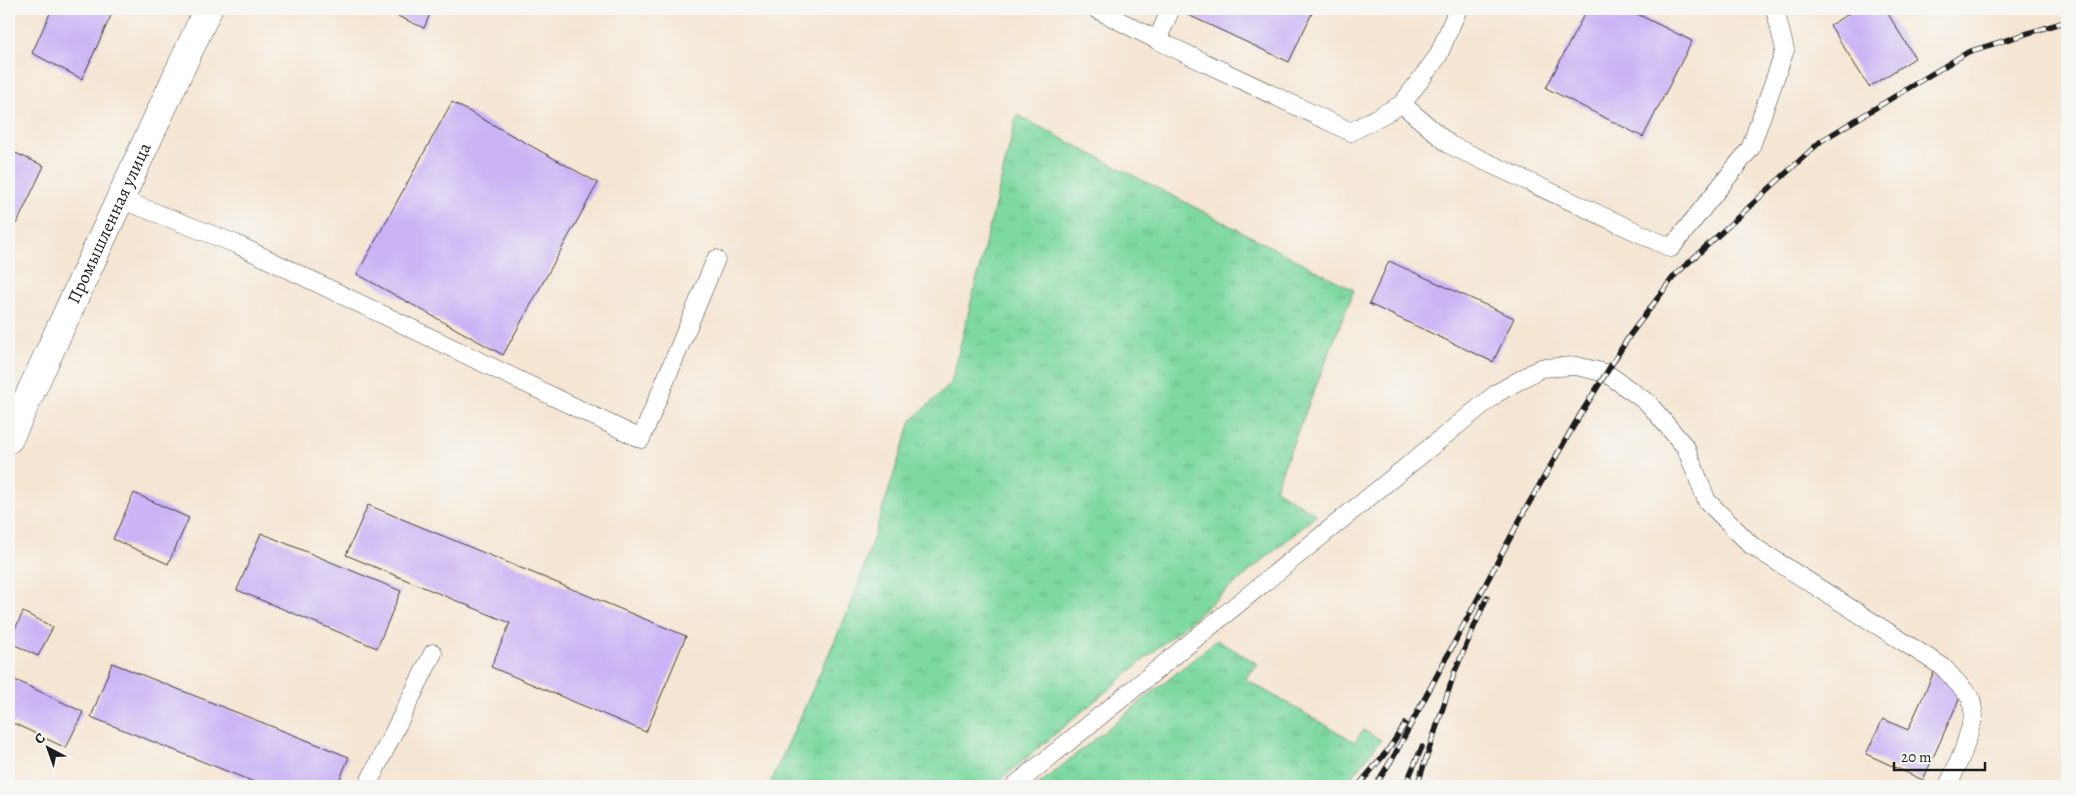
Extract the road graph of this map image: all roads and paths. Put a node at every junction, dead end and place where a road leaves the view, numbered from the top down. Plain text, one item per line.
1 (208, 9) edge
2 (1096, 9) edge
3 (1171, 9) edge
4 (1458, 9) edge
5 (1775, 9) edge
6 (1157, 40) junction
7 (1402, 104) junction
8 (120, 200) junction
9 (716, 260) dead end
10 (9, 439) edge
11 (433, 653) dead end
12 (367, 786) edge
13 (1014, 786) edge
14 (1948, 786) edge

1 - 8 street, Промышленная улица
2 - 6 lane
3 - 6 lane
4 - 7 lane
5 - 7 lane
6 - 7 lane
8 - 9 lane
8 - 10 street, Промышленная улица
11 - 12 lane
13 - 14 lane

